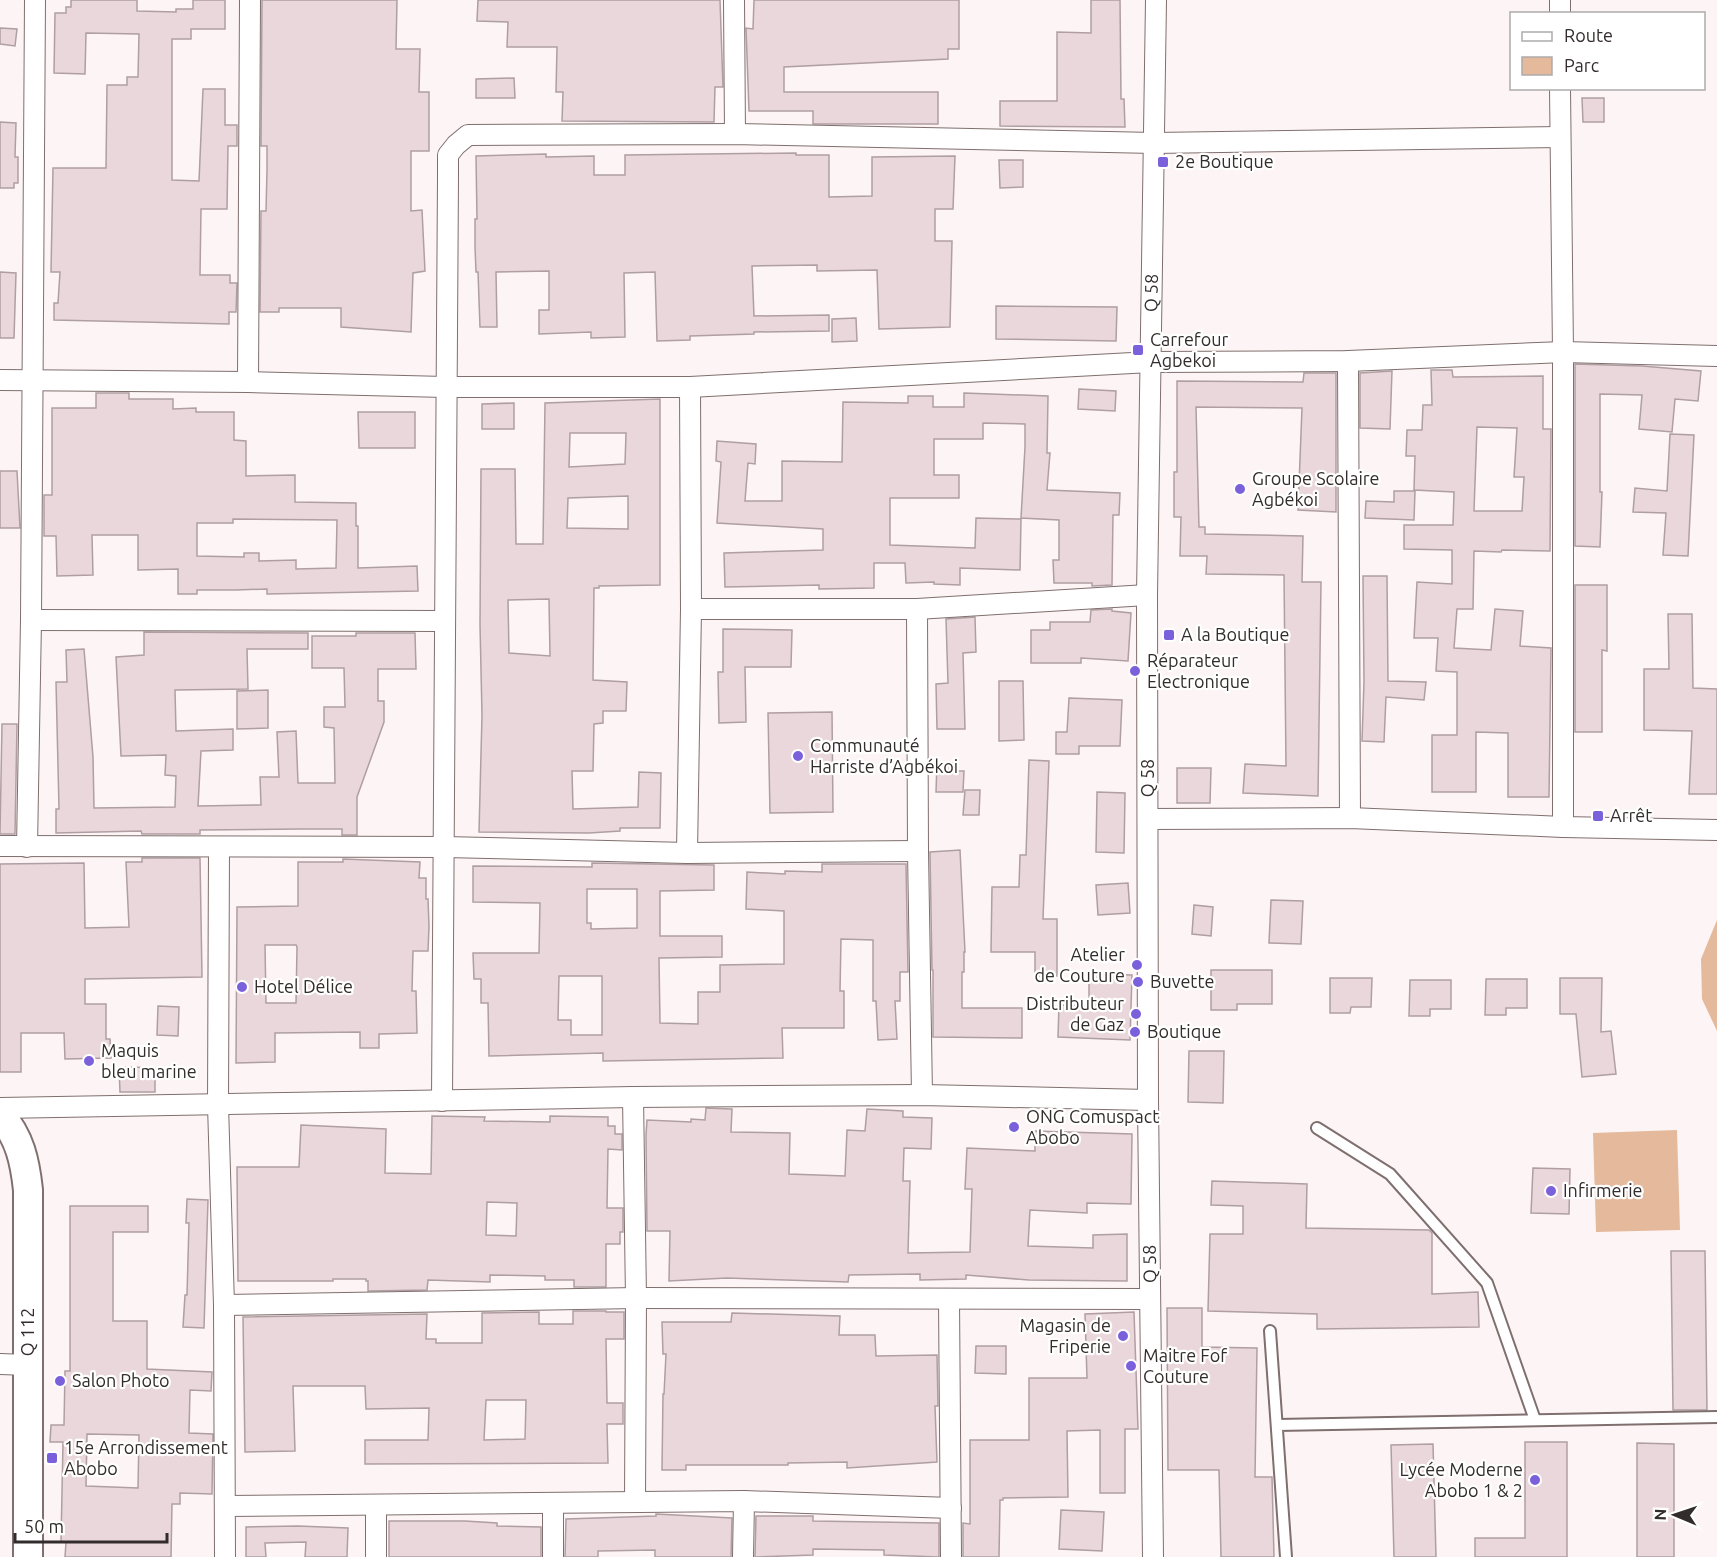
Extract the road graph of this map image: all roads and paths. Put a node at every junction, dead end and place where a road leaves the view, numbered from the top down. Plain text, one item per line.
1 (35, 0) edge
2 (250, 0) edge
3 (734, 0) edge
4 (1156, 0) edge
5 (1560, 90) edge
6 (735, 134) junction
7 (1560, 137) junction
8 (1154, 143) junction
9 (1563, 352) junction
10 (1717, 356) edge
11 (1348, 361) junction
12 (1151, 362) junction
13 (0, 380) edge
14 (33, 380) junction
15 (248, 382) junction
16 (445, 387) junction
17 (690, 387) junction
18 (1146, 595) junction
19 (691, 609) junction
20 (917, 609) junction
21 (31, 620) junction
22 (445, 621) junction
23 (1350, 818) junction
24 (1148, 819) junction
25 (1563, 827) junction
26 (1717, 830) edge
27 (0, 846) edge
28 (27, 847) junction
29 (219, 847) junction
30 (445, 847) junction
31 (918, 851) junction
32 (687, 853) junction
33 (922, 1095) junction
34 (633, 1097) junction
35 (1148, 1100) junction
36 (442, 1101) junction
37 (218, 1105) junction
38 (0, 1108) edge
39 (0, 1115) edge
40 (1317, 1128) dead end
41 (636, 1298) junction
42 (949, 1299) junction
43 (1150, 1299) junction
44 (224, 1305) junction
45 (1270, 1331) dead end
46 (0, 1364) edge
47 (28, 1365) junction
48 (1717, 1417) edge
49 (1535, 1420) junction
50 (1277, 1425) junction
51 (744, 1501) junction
52 (635, 1502) junction
53 (553, 1504) junction
54 (376, 1505) junction
55 (225, 1506) junction
56 (951, 1508) junction
57 (28, 1557) edge
58 (225, 1557) edge
59 (376, 1557) edge
60 (553, 1557) edge
61 (743, 1557) edge
62 (951, 1557) edge
63 (1153, 1557) edge
64 (1286, 1557) edge

1 - 14 street
2 - 15 street
3 - 6 street
4 - 8 street, Q 58
5 - 7 street
6 - 8 street
6 - 16 street
7 - 8 street
7 - 9 street
8 - 12 street, Q 58
9 - 10 street
9 - 11 street
9 - 25 street
11 - 12 street
11 - 23 street
12 - 17 street
12 - 18 street, Q 58
13 - 14 street
14 - 15 street
14 - 21 street
15 - 16 street
16 - 17 street
16 - 22 street
17 - 19 street
18 - 20 street
18 - 24 street, Q 58
19 - 20 street
19 - 32 street
20 - 31 street
21 - 22 street
21 - 28 street
22 - 30 street
23 - 24 street
23 - 25 street
24 - 35 street, Q 58
25 - 26 street
27 - 28 street
28 - 29 street
29 - 30 street
29 - 37 street
30 - 32 street
30 - 36 street
31 - 32 street
31 - 33 street
33 - 34 street
33 - 35 street
34 - 36 street
34 - 41 street
35 - 43 street, Q 58
36 - 37 street
37 - 38 street
37 - 44 street
39 - 47 street, Q 112
40 - 49 lane
41 - 42 street
41 - 44 street
41 - 52 street
42 - 43 street
42 - 56 street
43 - 63 street, Q 58
44 - 55 street
45 - 50 lane
46 - 47 street
47 - 57 street, Q 112
48 - 49 lane
49 - 50 lane
50 - 64 lane
51 - 52 street
51 - 56 street
51 - 61 street
52 - 53 street
53 - 54 street
53 - 60 street
54 - 55 street
54 - 59 street
55 - 58 street
56 - 62 street

